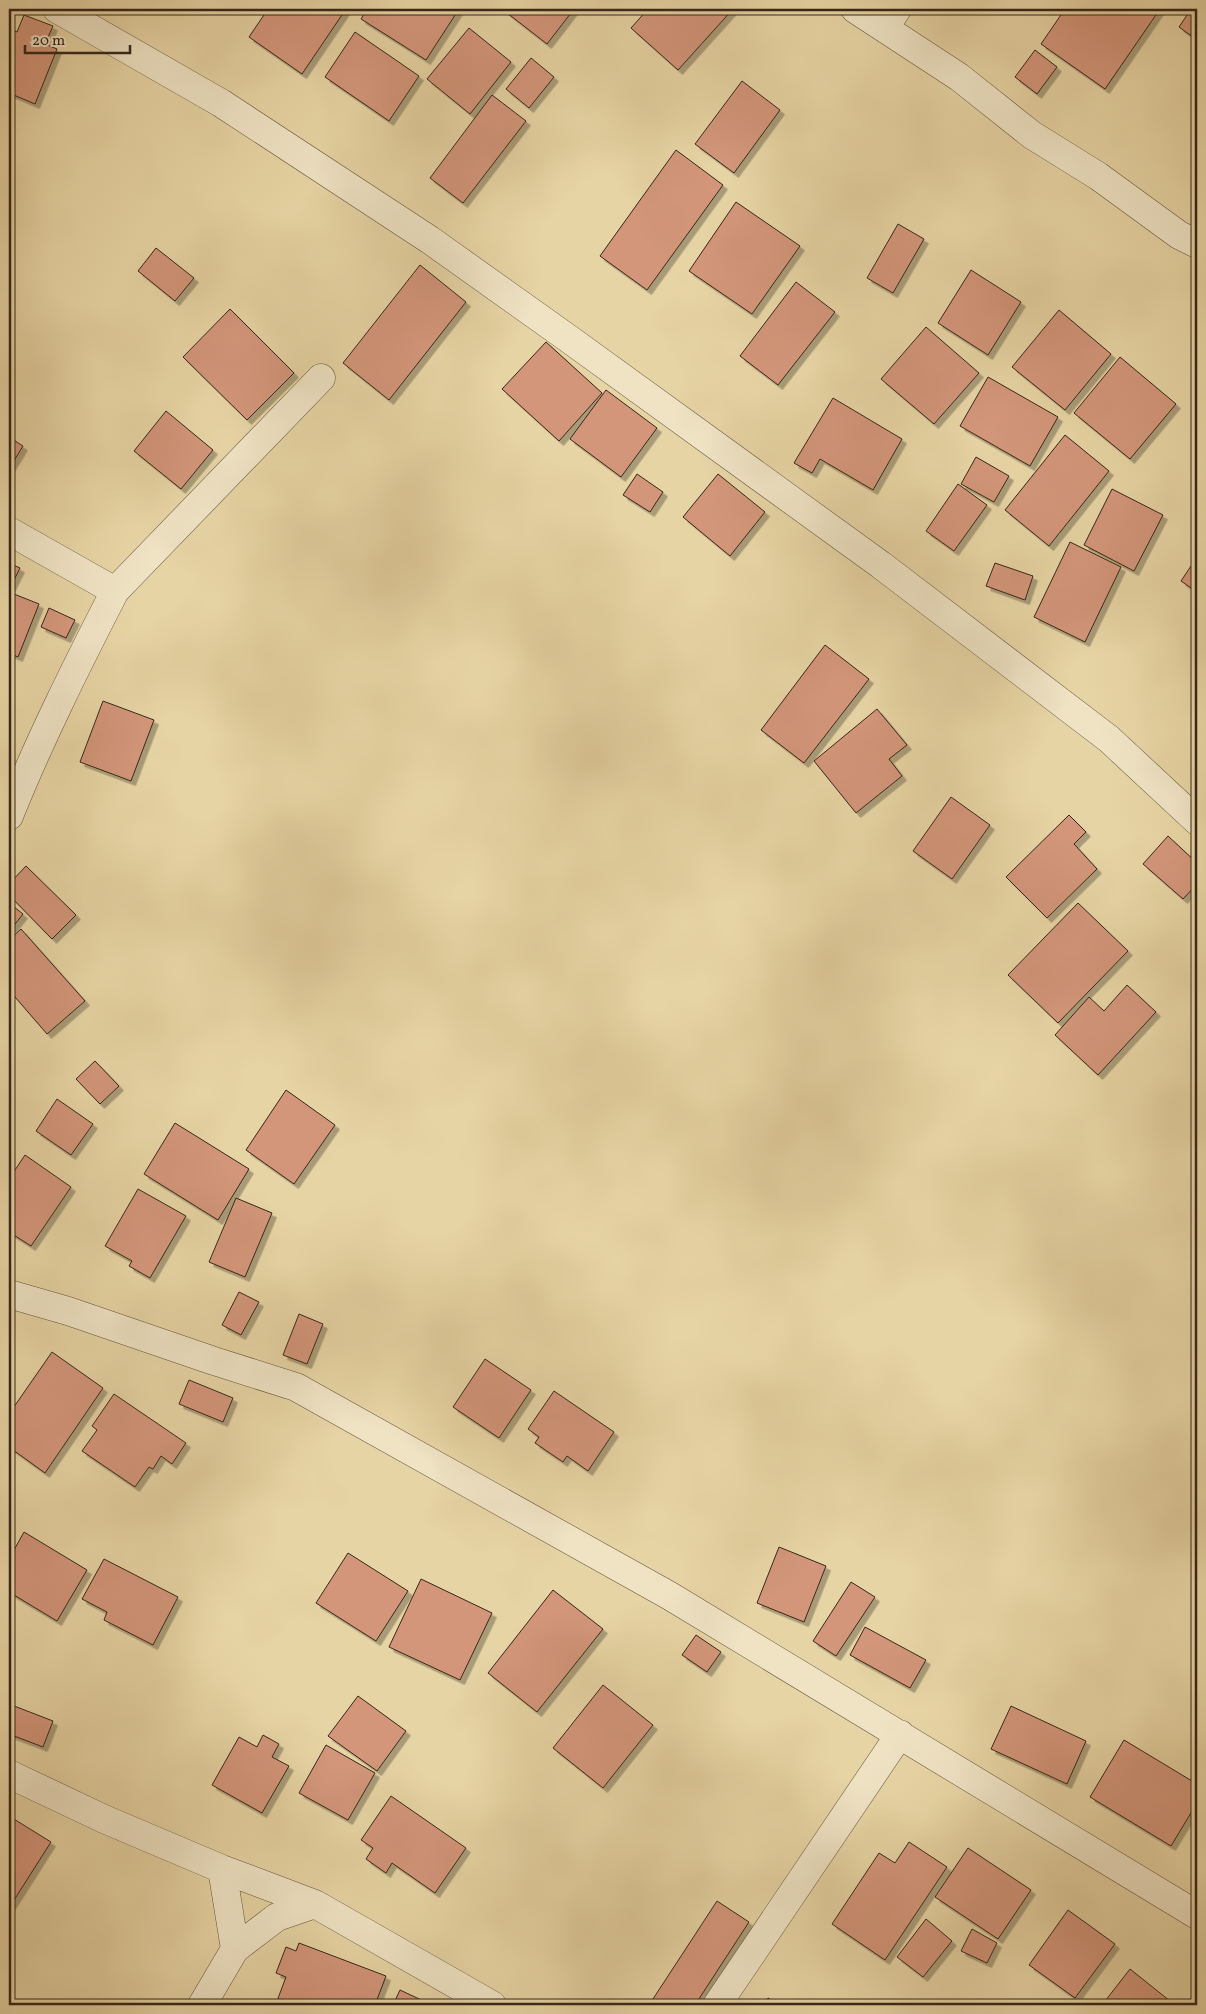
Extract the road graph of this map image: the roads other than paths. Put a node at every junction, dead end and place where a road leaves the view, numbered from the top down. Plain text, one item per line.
1 (56, 9) edge
2 (855, 9) edge
3 (896, 20) edge
4 (1197, 244) edge
5 (321, 378) dead end
6 (9, 531) edge
7 (115, 591) junction
8 (9, 816) edge
9 (1197, 821) edge
10 (9, 1294) edge
11 (900, 1734) junction
12 (9, 1774) edge
13 (222, 1869) junction
14 (315, 1904) junction
15 (1197, 1915) edge
16 (235, 1949) junction
17 (202, 2005) edge
18 (492, 2005) edge
19 (717, 2005) edge

1 - 9 street
2 - 3 street
3 - 4 street
5 - 7 street
6 - 7 street
7 - 8 street
10 - 11 street
11 - 15 street
11 - 19 street
12 - 13 street
13 - 14 street
13 - 16 street
14 - 16 street
14 - 18 street
16 - 17 street

